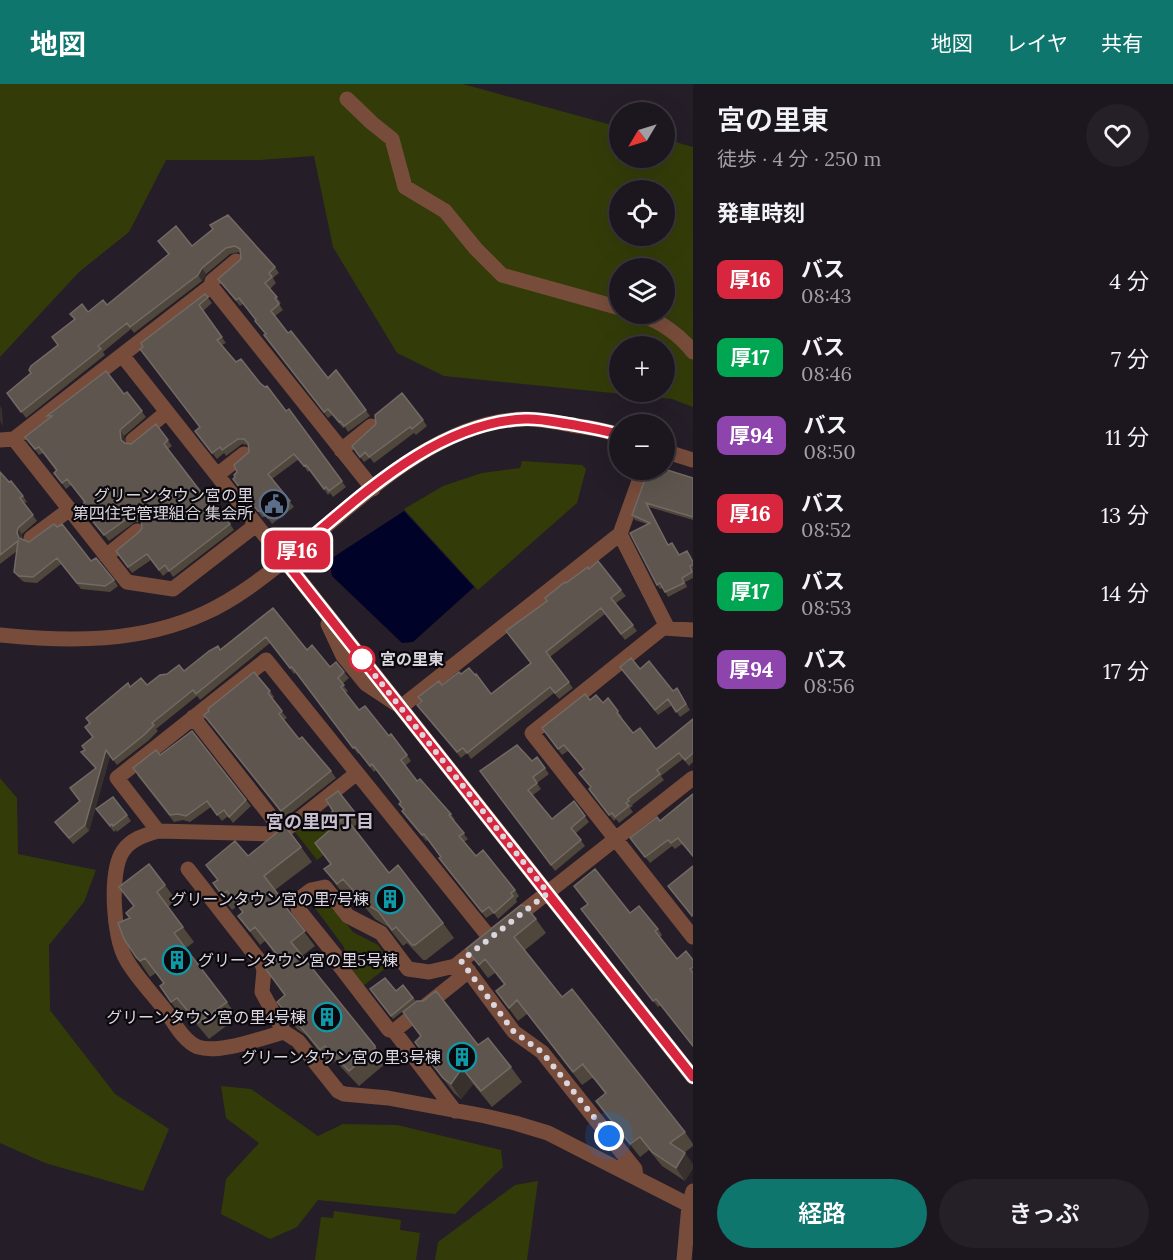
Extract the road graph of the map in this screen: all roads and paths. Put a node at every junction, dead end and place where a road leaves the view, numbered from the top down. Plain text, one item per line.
1 (347, 99) dead end
2 (236, 261) edge
3 (210, 286) junction
4 (609, 305) edge
5 (661, 324) edge
6 (693, 352) edge
7 (122, 355) junction
8 (167, 412) junction
9 (371, 426) edge
10 (609, 432) edge
11 (7, 439) edge
12 (133, 440) edge
13 (341, 450) junction
14 (244, 454) edge
15 (675, 454) edge
16 (693, 460) edge
17 (217, 475) junction
18 (640, 480) edge
19 (373, 489) junction
20 (69, 509) junction
21 (256, 525) junction
22 (137, 531) edge
23 (621, 534) junction
24 (31, 538) edge
25 (106, 556) junction
26 (284, 560) junction
27 (666, 627) junction
28 (693, 630) edge
29 (0, 635) edge
30 (401, 707) junction
31 (193, 717) junction
32 (357, 773) junction
33 (693, 778) edge
34 (158, 831) junction
35 (283, 832) junction
36 (615, 839) junction
37 (188, 869) dead end
38 (548, 893) junction
39 (693, 937) edge
40 (490, 938) junction
41 (465, 966) junction
42 (394, 1031) junction
43 (284, 1032) junction
44 (693, 1077) edge
45 (456, 1111) junction
46 (636, 1178) junction
47 (691, 1198) edge
48 (684, 1260) edge

1 - 4 street
2 - 3 street
3 - 7 street
3 - 13 street
5 - 6 street
7 - 8 street
7 - 11 street
8 - 12 street
8 - 17 street
9 - 13 street
10 - 19 street
11 - 20 street
13 - 19 street
14 - 17 street
15 - 16 street
17 - 21 street
18 - 23 street
19 - 26 street
20 - 24 street
20 - 25 street
21 - 25 street
21 - 26 street
22 - 25 street
23 - 27 street
23 - 30 street
26 - 29 street
26 - 30 street
27 - 28 street
27 - 36 street
30 - 38 street
31 - 32 street
31 - 34 street
31 - 35 street
32 - 35 street
32 - 40 street
33 - 36 street
34 - 35 street
34 - 43 street
36 - 38 street
36 - 39 street
37 - 43 street
38 - 40 street
38 - 44 street
40 - 41 street
41 - 42 street
41 - 42 street
41 - 46 street
42 - 45 street
43 - 45 street
45 - 46 street
46 - 47 street
47 - 48 street

